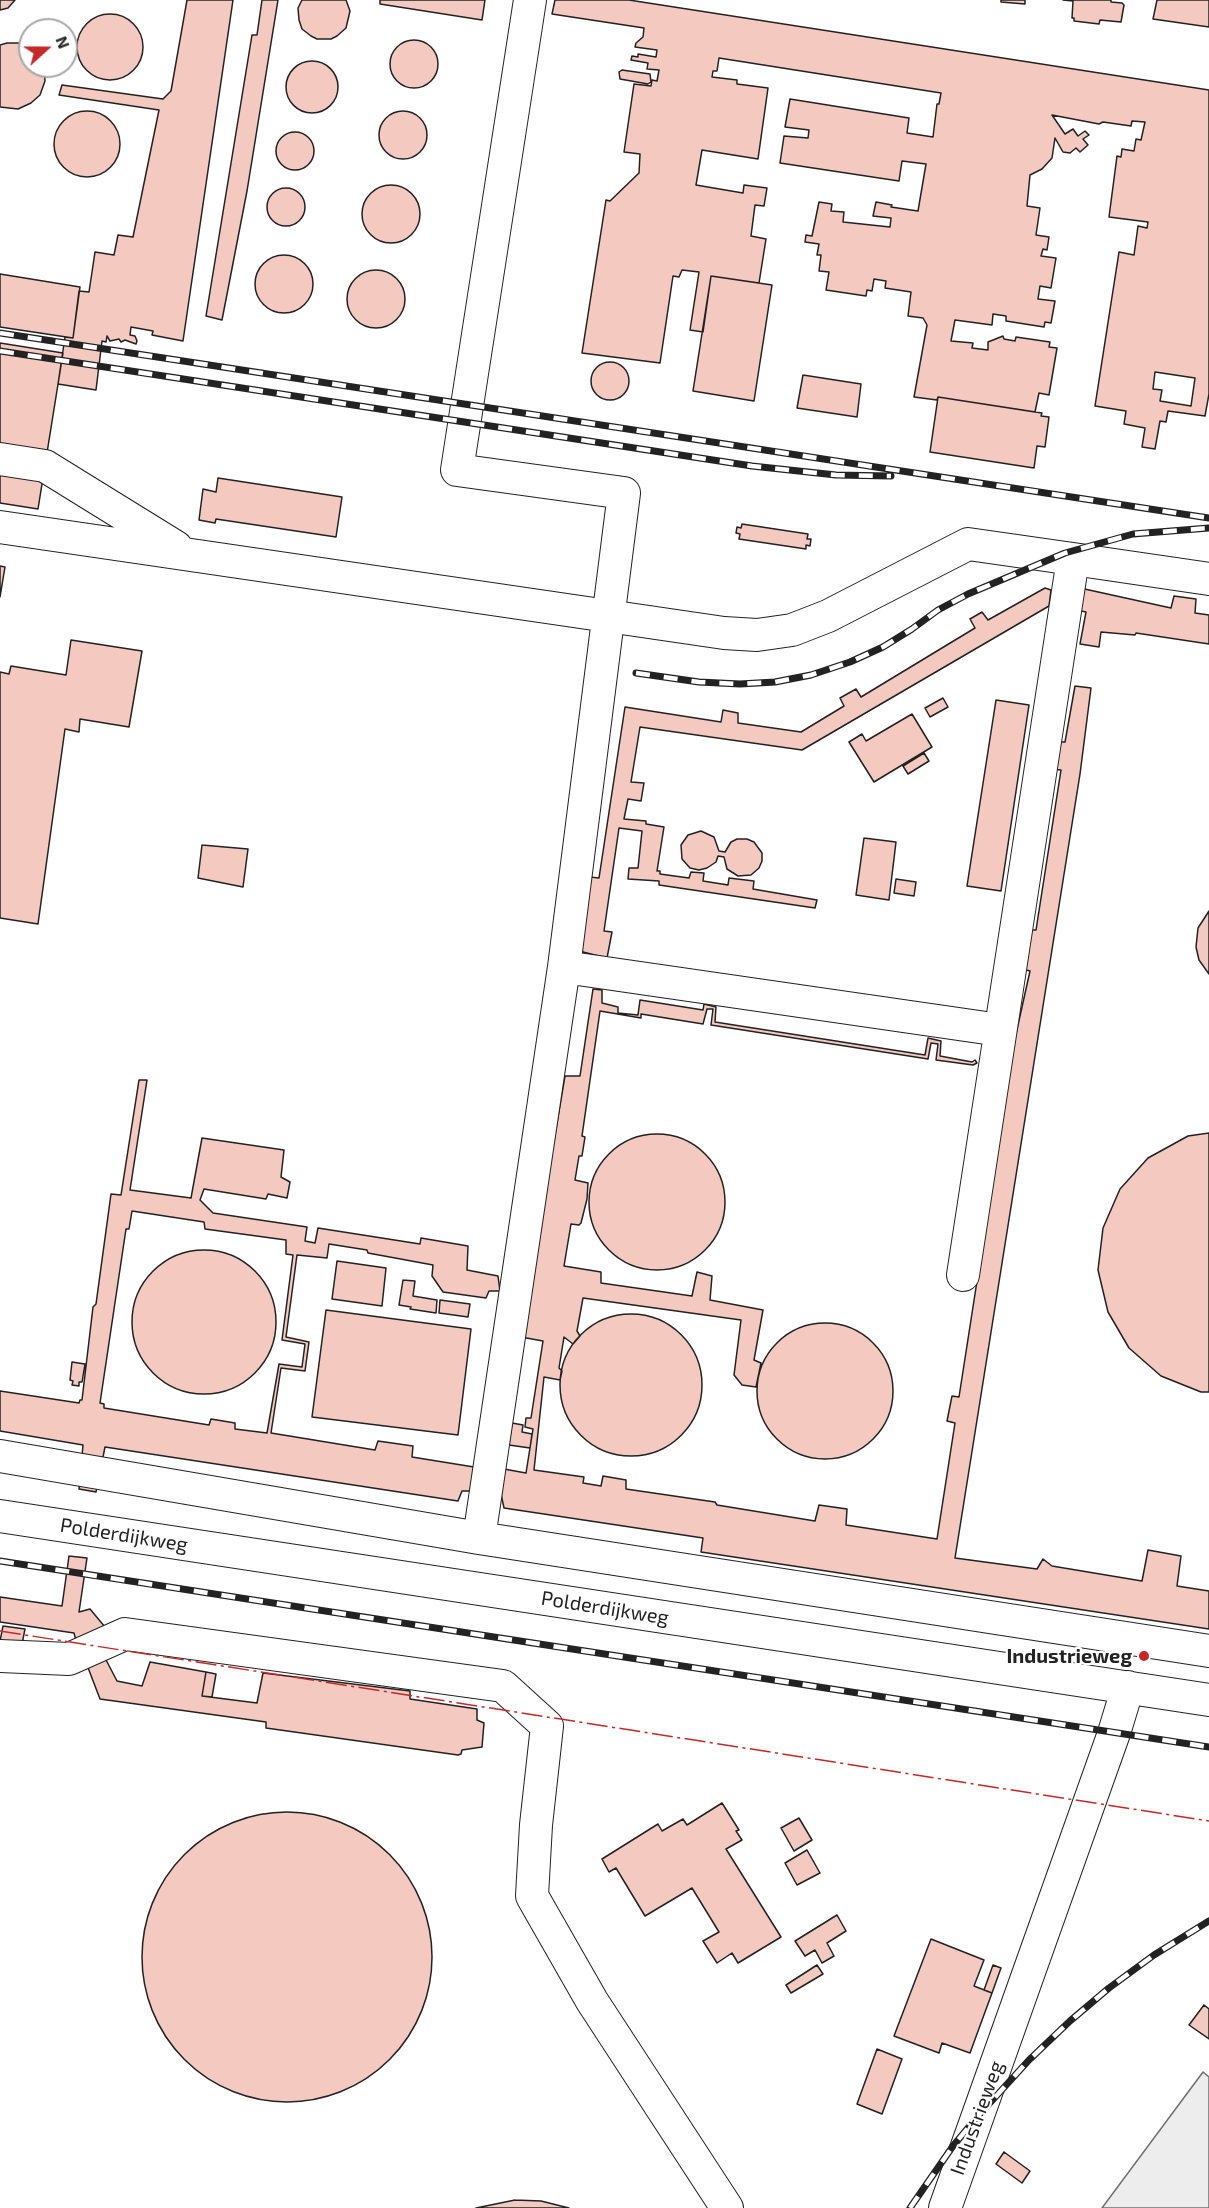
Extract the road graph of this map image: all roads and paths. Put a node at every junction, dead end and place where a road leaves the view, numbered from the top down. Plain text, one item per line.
1 (530, 0) edge
2 (0, 459) edge
3 (0, 527) edge
4 (187, 554) junction
5 (1073, 559) junction
6 (1209, 579) edge
7 (609, 616) junction
8 (564, 967) junction
9 (1000, 1030) junction
10 (963, 1275) dead end
11 (0, 1456) edge
12 (0, 1516) edge
13 (479, 1538) junction
14 (1209, 1651) edge
15 (0, 1656) edge
16 (1128, 1687) junction
17 (1209, 1700) edge
18 (727, 2208) edge
19 (945, 2208) edge

1 - 7 street
2 - 4 street
3 - 4 street
4 - 7 street
5 - 6 street
5 - 7 street
5 - 9 street
7 - 8 street
8 - 9 street
8 - 13 street
9 - 10 street
11 - 13 street
12 - 16 street, Polderdijkweg
13 - 14 street
15 - 18 street
16 - 17 street, Polderdijkweg
16 - 19 street, Industrieweg

